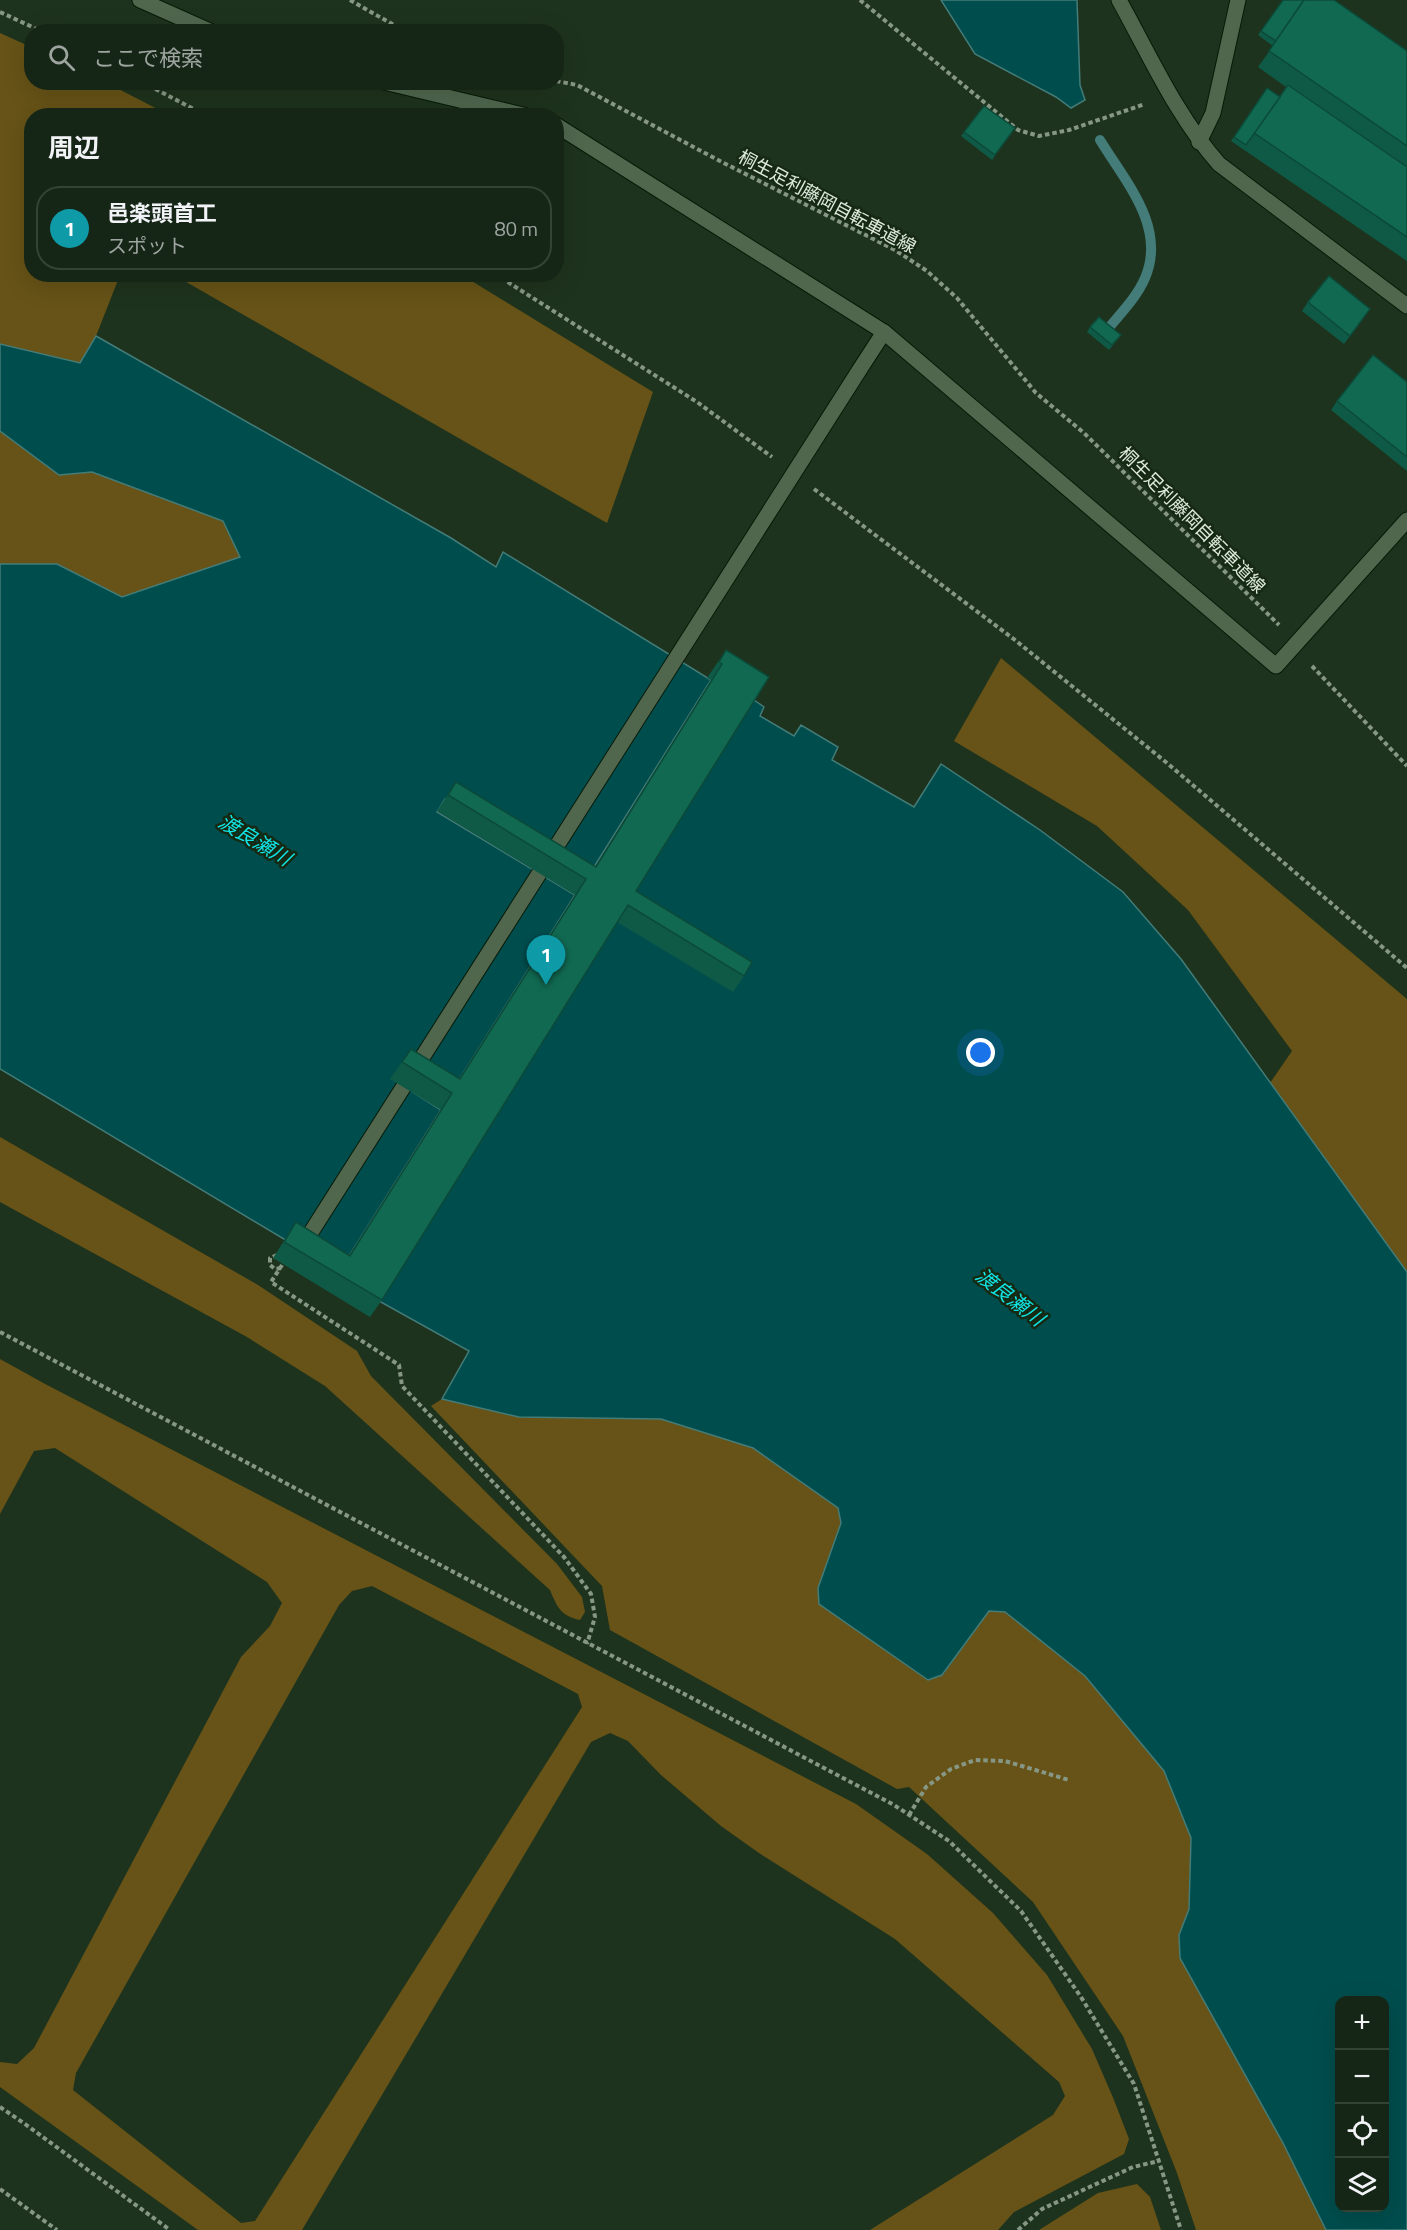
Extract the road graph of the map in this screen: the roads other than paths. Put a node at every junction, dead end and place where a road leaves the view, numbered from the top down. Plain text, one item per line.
1 (140, 0) edge
2 (1119, 0) edge
3 (1238, 0) edge
4 (194, 24) edge
5 (418, 90) edge
6 (493, 108) edge
7 (564, 130) edge
8 (1199, 141) junction
9 (1407, 306) edge
10 (884, 332) junction
11 (1407, 520) edge
12 (285, 1266) road end

1 - 4 street
2 - 8 street
3 - 8 street
5 - 6 street
7 - 10 street
8 - 9 street
10 - 11 street
10 - 12 street, bridge

